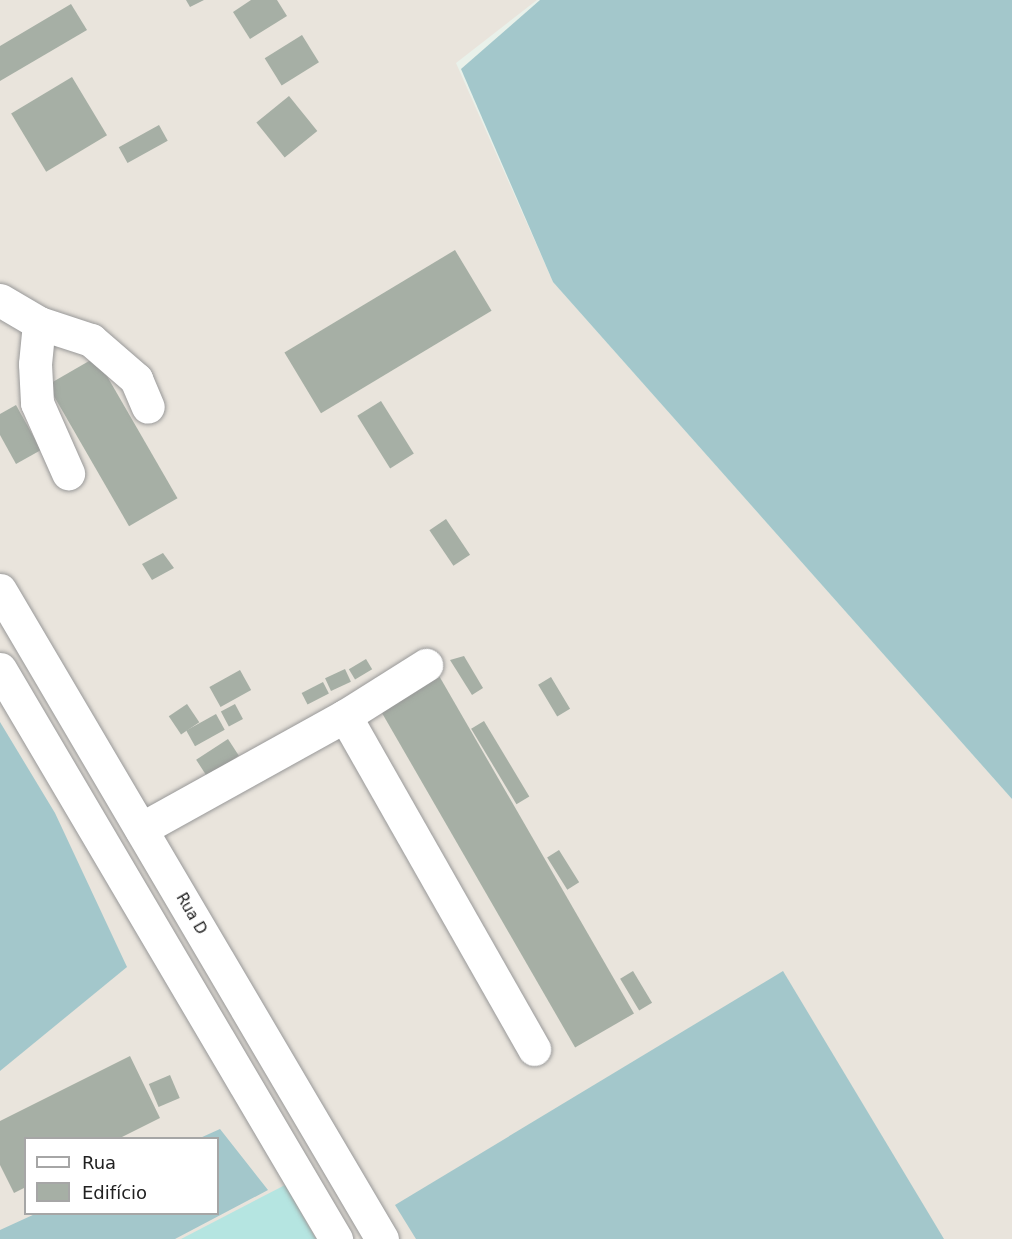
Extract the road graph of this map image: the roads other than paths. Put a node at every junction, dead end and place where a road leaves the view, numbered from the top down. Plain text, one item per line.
1 (0, 300) edge
2 (39, 323) junction
3 (148, 407) dead end
4 (68, 473) dead end
5 (0, 590) edge
6 (426, 665) dead end
7 (0, 669) edge
8 (345, 716) junction
9 (141, 829) junction
10 (159, 861) junction
11 (126, 880) junction
12 (534, 1049) dead end
13 (336, 1239) edge
14 (382, 1239) edge

1 - 2 street
2 - 3 street
2 - 4 street
5 - 9 street, Rua D
6 - 8 street
7 - 11 street
8 - 9 street
8 - 12 street
9 - 10 street, Rua D
10 - 11 street
10 - 14 street, Rua D
11 - 13 street

